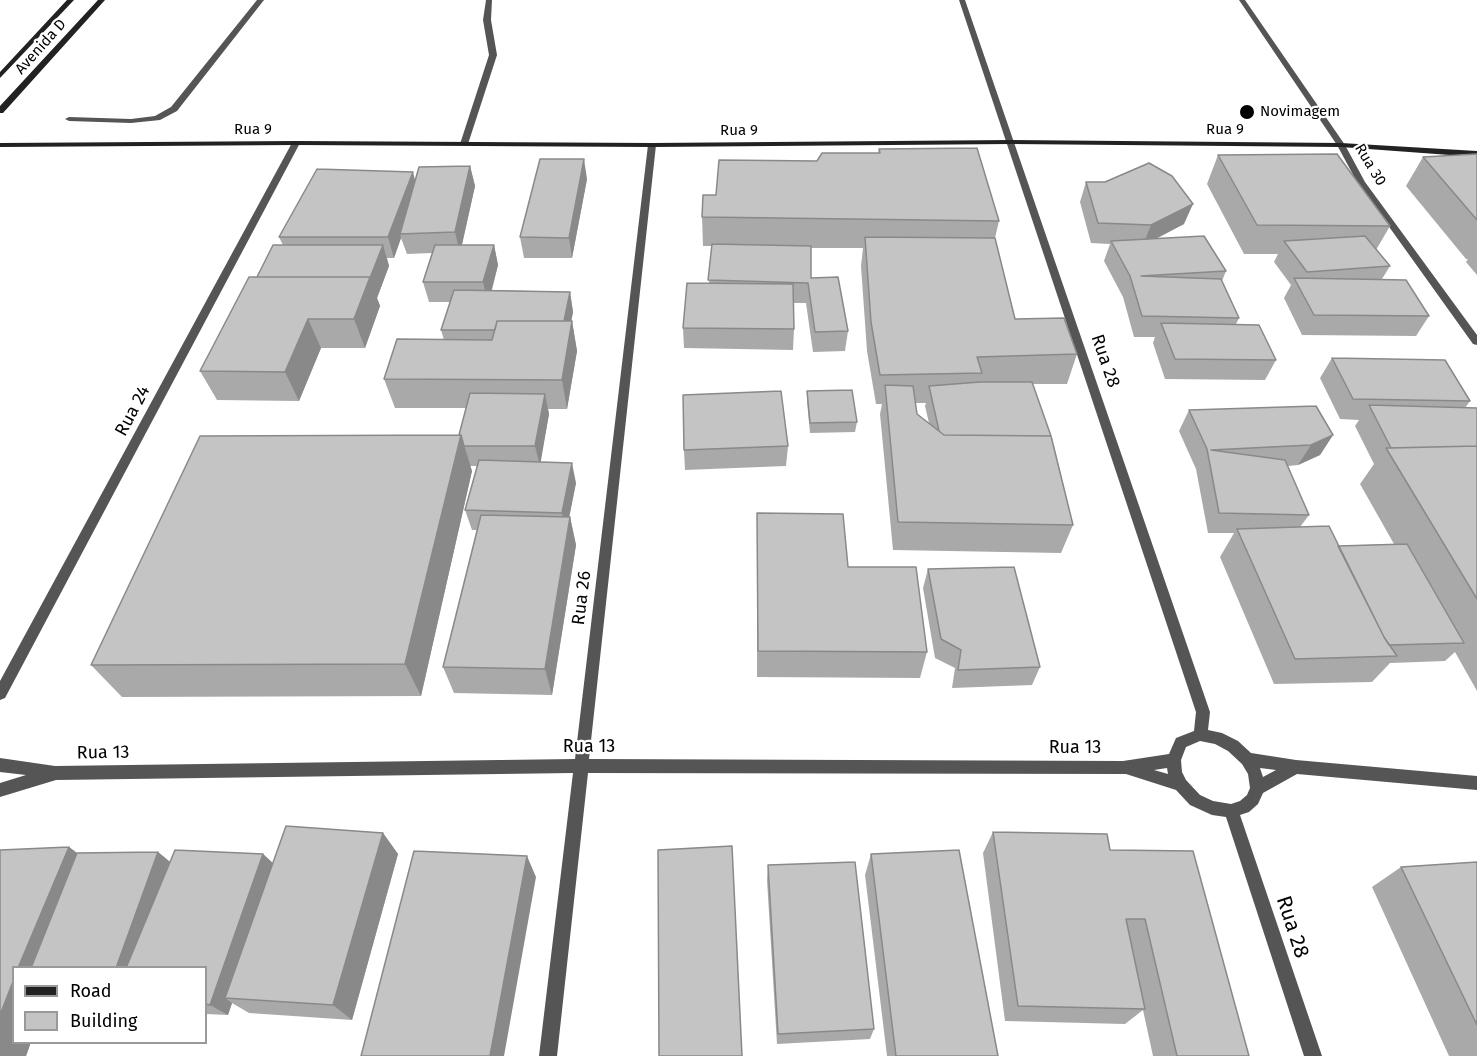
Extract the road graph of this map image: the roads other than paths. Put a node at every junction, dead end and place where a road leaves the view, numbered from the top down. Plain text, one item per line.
1 (71, 0) edge
2 (102, 0) edge
3 (261, 0) edge
4 (489, 0) edge
5 (962, 0) edge
6 (1242, 0) edge
7 (0, 76) edge
8 (0, 111) edge
9 (69, 120) dead end
10 (1011, 142) junction
11 (296, 143) junction
12 (464, 144) junction
13 (0, 145) edge
14 (652, 145) junction
15 (1341, 145) junction
16 (1477, 154) edge
17 (1477, 342) edge
18 (0, 694) edge
19 (1200, 735) junction
20 (1247, 759) junction
21 (1173, 760) junction
22 (0, 766) edge
23 (580, 766) junction
24 (1296, 767) junction
25 (1123, 768) junction
26 (55, 774) junction
27 (1477, 783) edge
28 (1181, 785) junction
29 (1257, 788) junction
30 (0, 790) edge
31 (1232, 811) junction
32 (548, 1056) edge
33 (1313, 1056) edge

1 - 7 street, Avenida D
2 - 8 street, Avenida D
3 - 9 street
4 - 12 street
5 - 10 street, Rua 28
6 - 15 street, Rua 30
10 - 14 street, Rua 9
10 - 15 street, Rua 9
10 - 19 street, Rua 28
11 - 12 street, Rua 9
11 - 13 street, Rua 9
11 - 18 street, Rua 24
12 - 14 street, Rua 9
14 - 23 street, Rua 26
15 - 16 street, Rua 9
15 - 17 street, Rua 30
19 - 20 street
19 - 21 street
20 - 24 street
20 - 29 street
21 - 25 street, Rua 13
21 - 28 street
22 - 26 street, Rua 13
23 - 25 street, Rua 13
23 - 26 street, Rua 13
23 - 32 street, Rua 26
24 - 27 street
24 - 29 street
25 - 28 street, Rua 13
26 - 30 street, Rua 13
28 - 31 street
29 - 31 street
31 - 33 street, Rua 28

